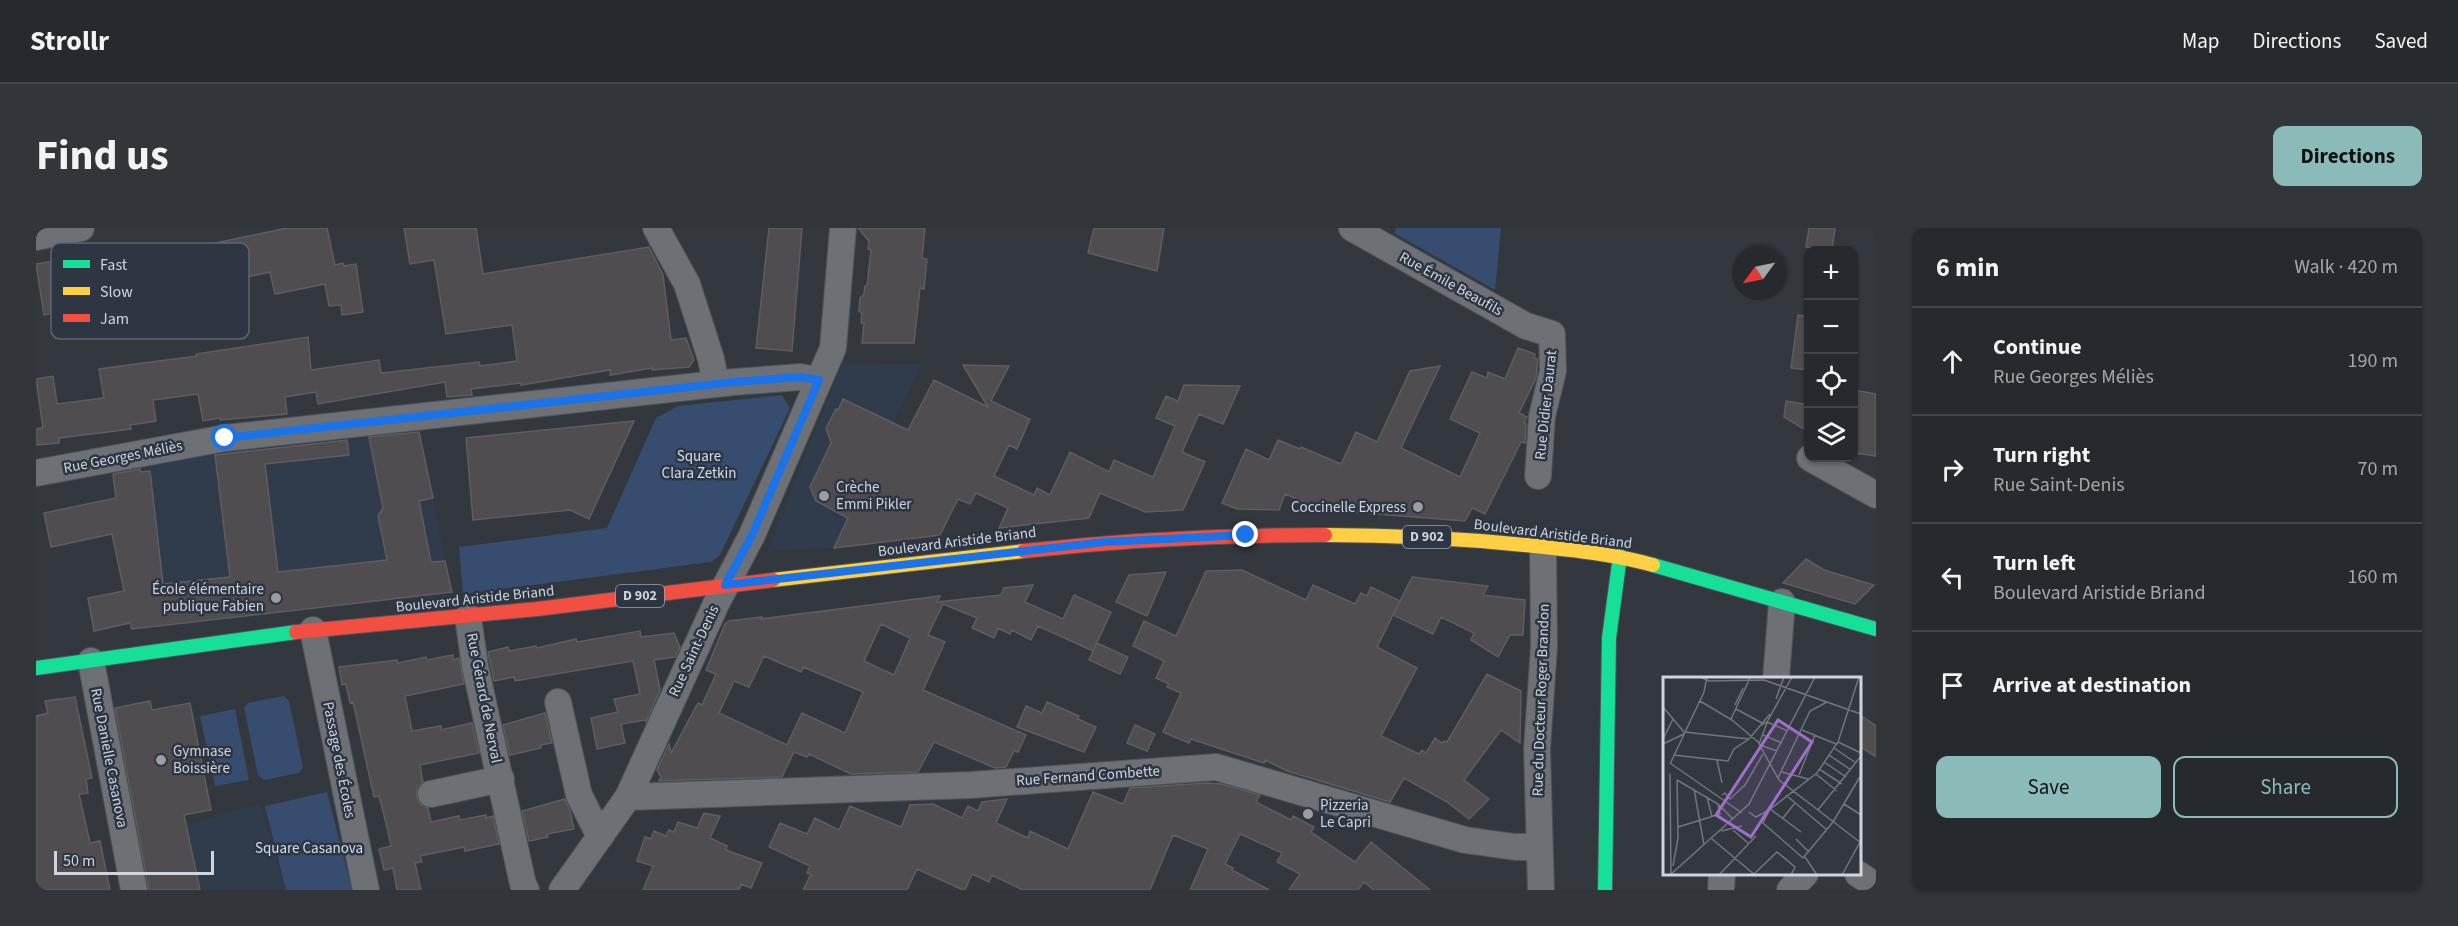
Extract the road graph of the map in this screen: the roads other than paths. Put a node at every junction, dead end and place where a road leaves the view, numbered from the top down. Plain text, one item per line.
1 (81, 228) edge
2 (656, 228) edge
3 (843, 228) edge
4 (1352, 228) edge
5 (36, 237) edge
6 (1552, 334) joint
7 (819, 380) junction
8 (716, 384) junction
9 (1819, 462) edge
10 (36, 473) edge
11 (1538, 476) dead end
12 (1876, 495) edge
13 (1544, 546) junction
14 (1620, 556) junction
15 (725, 585) junction
16 (1782, 602) junction
17 (468, 617) junction
18 (1876, 629) edge
19 (313, 630) junction
20 (91, 661) junction
21 (36, 668) edge
22 (1776, 677) edge
23 (558, 702) dead end
24 (501, 779) junction
25 (430, 794) dead end
26 (628, 797) junction
27 (600, 837) junction
28 (1538, 847) junction
29 (1722, 875) edge
30 (1803, 875) edge
31 (1860, 875) edge
32 (1876, 886) edge
33 (134, 890) edge
34 (366, 890) edge
35 (526, 890) edge
36 (562, 890) edge
37 (1541, 890) edge
38 (1605, 890) edge
39 (1721, 890) edge
40 (1790, 890) edge

1 - 5 street
2 - 8 street
3 - 7 street, Rue Saint-Denis
4 - 6 street, Rue Émile Beaufils
6 - 11 street, Rue Didier Daurat
7 - 8 street, Rue Georges Méliès
7 - 15 street, Rue Saint-Denis
8 - 10 street, Rue Georges Méliès
9 - 12 street
13 - 14 main road, Boulevard Aristide Briand / D 902
13 - 15 main road, Boulevard Aristide Briand / D 902
13 - 28 street, Rue du Docteur Roger Brandon
14 - 16 main road, Boulevard Aristide Briand / D 902
14 - 38 main road
15 - 17 main road, Boulevard Aristide Briand / D 902
15 - 26 street, Rue Saint-Denis
16 - 18 main road, Boulevard Aristide Briand / D 902
16 - 22 street
17 - 19 main road, Boulevard Aristide Briand / D 902
17 - 24 street, Rue Gérard de Nerval
19 - 20 main road, Boulevard Aristide Briand / D 902
19 - 34 street, Passage des Écoles
20 - 21 main road, Boulevard Aristide Briand / D 902
20 - 33 street, Rue Danielle Casanova
23 - 27 street
24 - 25 street, Rue Gérard de Nerval
24 - 35 street, Rue Gérard de Nerval
26 - 27 street, Rue Saint-Denis
26 - 28 street, Rue Fernand Combette
27 - 36 street, Rue Saint-Denis
28 - 37 street, Rue du Docteur Roger Brandon
29 - 39 street
30 - 40 street
31 - 32 street

